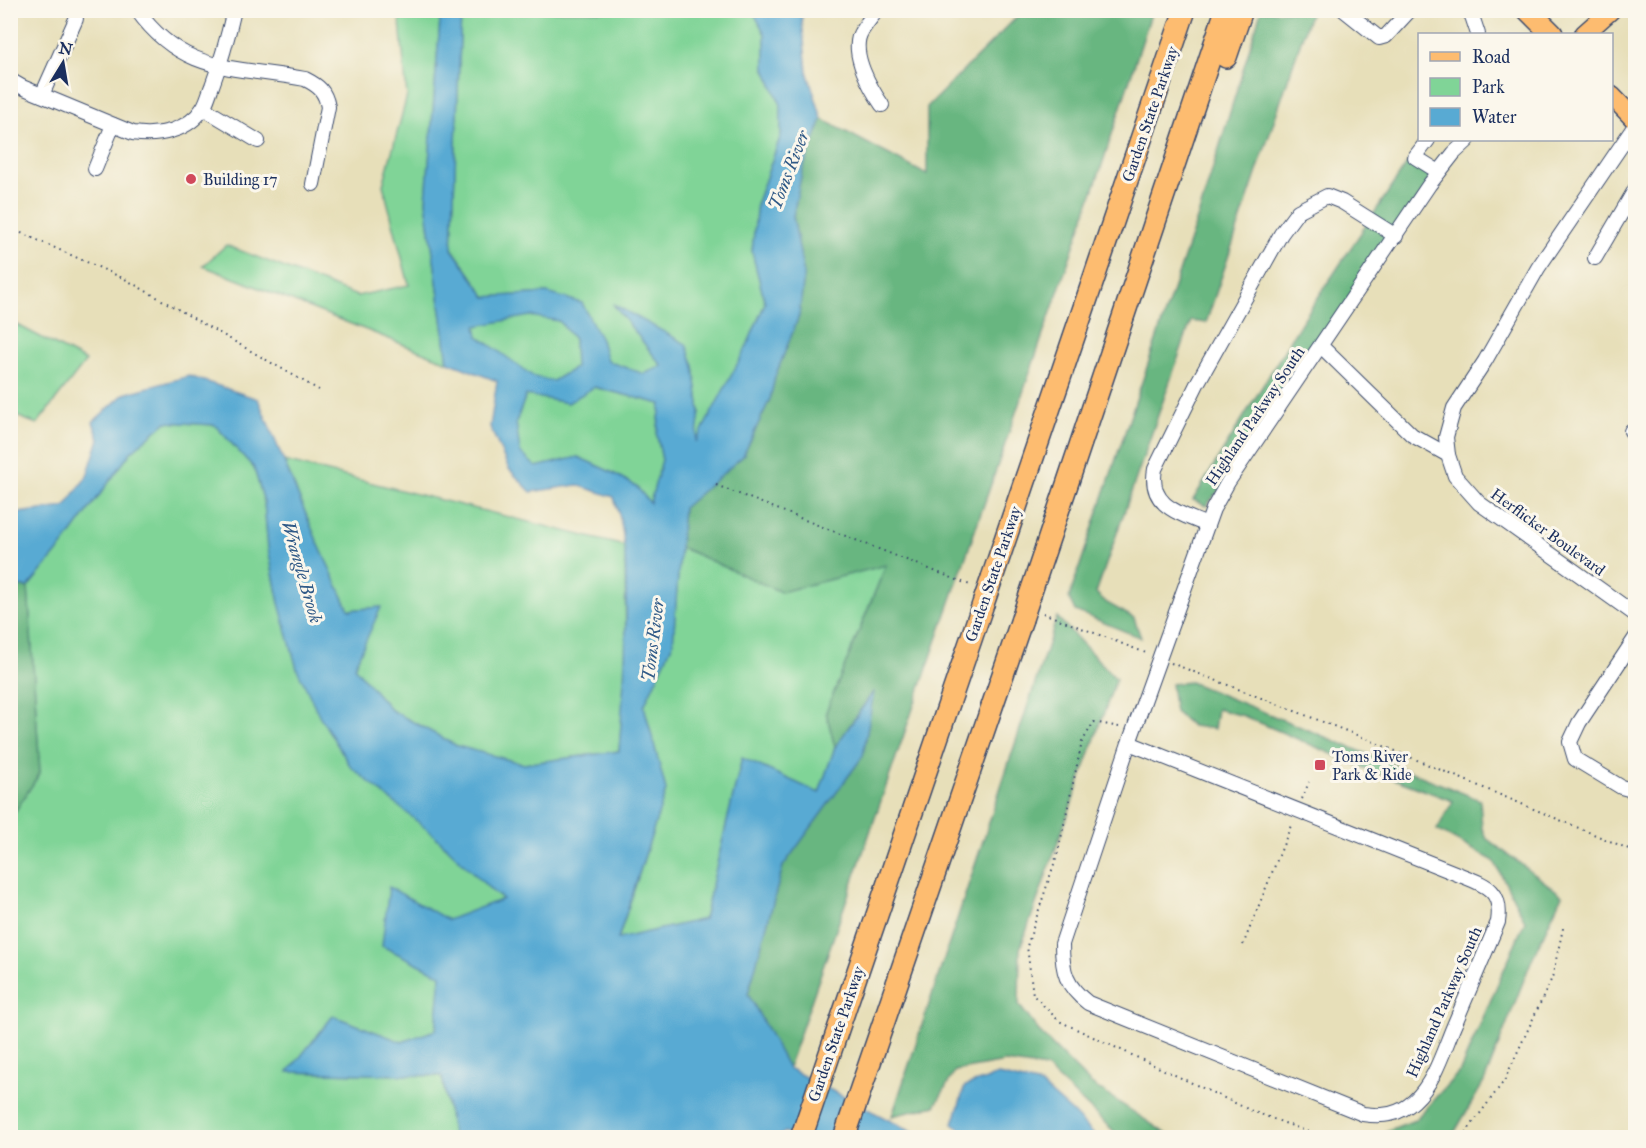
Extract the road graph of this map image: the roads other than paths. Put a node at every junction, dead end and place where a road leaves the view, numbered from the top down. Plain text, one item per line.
1 (137, 10) edge
2 (234, 10) edge
3 (877, 10) edge
4 (1185, 10) edge
5 (1226, 10) edge
6 (1242, 10) edge
7 (1344, 10) edge
8 (1467, 10) edge
9 (1528, 10) edge
10 (1611, 10) edge
11 (1410, 11) edge
12 (76, 18) dead end
13 (1478, 33) edge
14 (1551, 33) edge
15 (1585, 33) edge
16 (219, 66) junction
17 (10, 80) edge
18 (42, 95) junction
19 (1613, 98) edge
20 (882, 105) dead end
21 (203, 108) junction
22 (1635, 123) edge
23 (113, 125) junction
24 (258, 141) dead end
25 (1427, 141) edge
26 (1467, 141) edge
27 (1178, 160) junction
28 (96, 169) dead end
29 (1439, 172) junction
30 (313, 184) dead end
31 (1635, 188) edge
32 (1396, 236) junction
33 (1595, 258) dead end
34 (1322, 346) junction
35 (1448, 455) junction
36 (1207, 525) junction
37 (1635, 615) edge
38 (1635, 638) edge
39 (1132, 737) junction
40 (1635, 791) edge
41 (801, 1137) edge
42 (844, 1137) edge

1 - 16 street
2 - 16 street
3 - 20 street
4 - 41 highway, Garden State Parkway, bridge
5 - 27 highway
6 - 27 highway
7 - 11 street
8 - 13 street
9 - 14 highway
10 - 15 main road
12 - 18 street
16 - 21 street
16 - 30 street
17 - 18 street
18 - 23 street
19 - 22 main road
21 - 23 street
21 - 24 street
22 - 35 street
23 - 28 street
25 - 29 street
26 - 29 street, Highland Parkway South
27 - 42 highway
29 - 32 street, Highland Parkway South
31 - 33 street
32 - 34 street, Highland Parkway South
32 - 36 street
34 - 35 street
34 - 36 street, Highland Parkway South
35 - 37 street, Herflicker Boulevard
36 - 39 street, Highland Parkway South
38 - 40 street
39 - 39 street, Highland Parkway South

